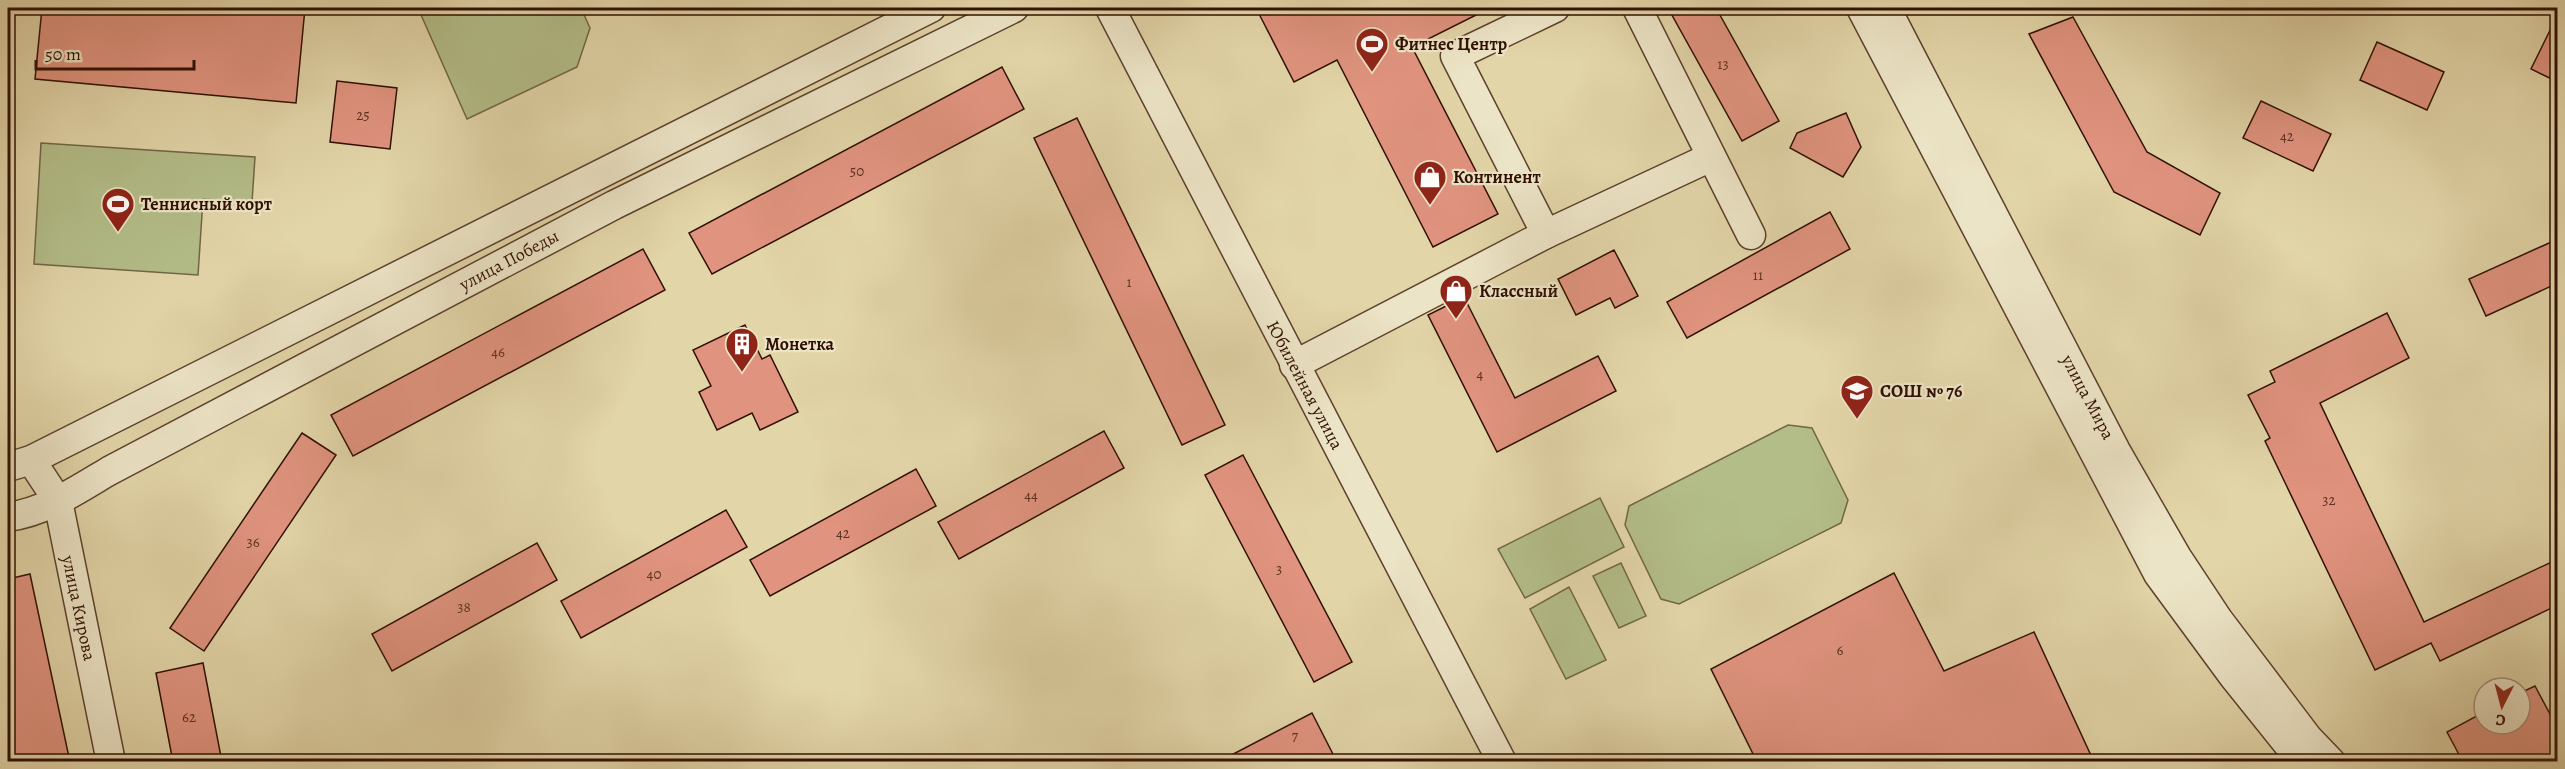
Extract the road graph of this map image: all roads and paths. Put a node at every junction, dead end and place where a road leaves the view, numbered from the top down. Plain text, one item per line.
1 (931, 8) edge
2 (1014, 8) edge
3 (1110, 8) edge
4 (1555, 8) edge
5 (1637, 8) edge
6 (1862, 8) edge
7 (1886, 8) edge
8 (1711, 157) junction
9 (1546, 234) junction
10 (1751, 235) dead end
11 (1294, 364) junction
12 (20, 464) edge
13 (58, 501) junction
14 (8, 517) edge
15 (111, 762) edge
16 (1502, 762) edge
17 (2302, 762) edge
18 (2331, 762) edge

1 - 12 street, улица Победы
2 - 13 street, улица Победы
3 - 11 street, Юбилейная улица
4 - 9 street
5 - 8 street
6 - 17 street, улица Мира
7 - 18 street, улица Мира
8 - 9 street
8 - 10 street
9 - 11 street
11 - 16 street, Юбилейная улица
12 - 13 street, улица Кирова
13 - 14 street, улица Победы
13 - 15 street, улица Кирова

